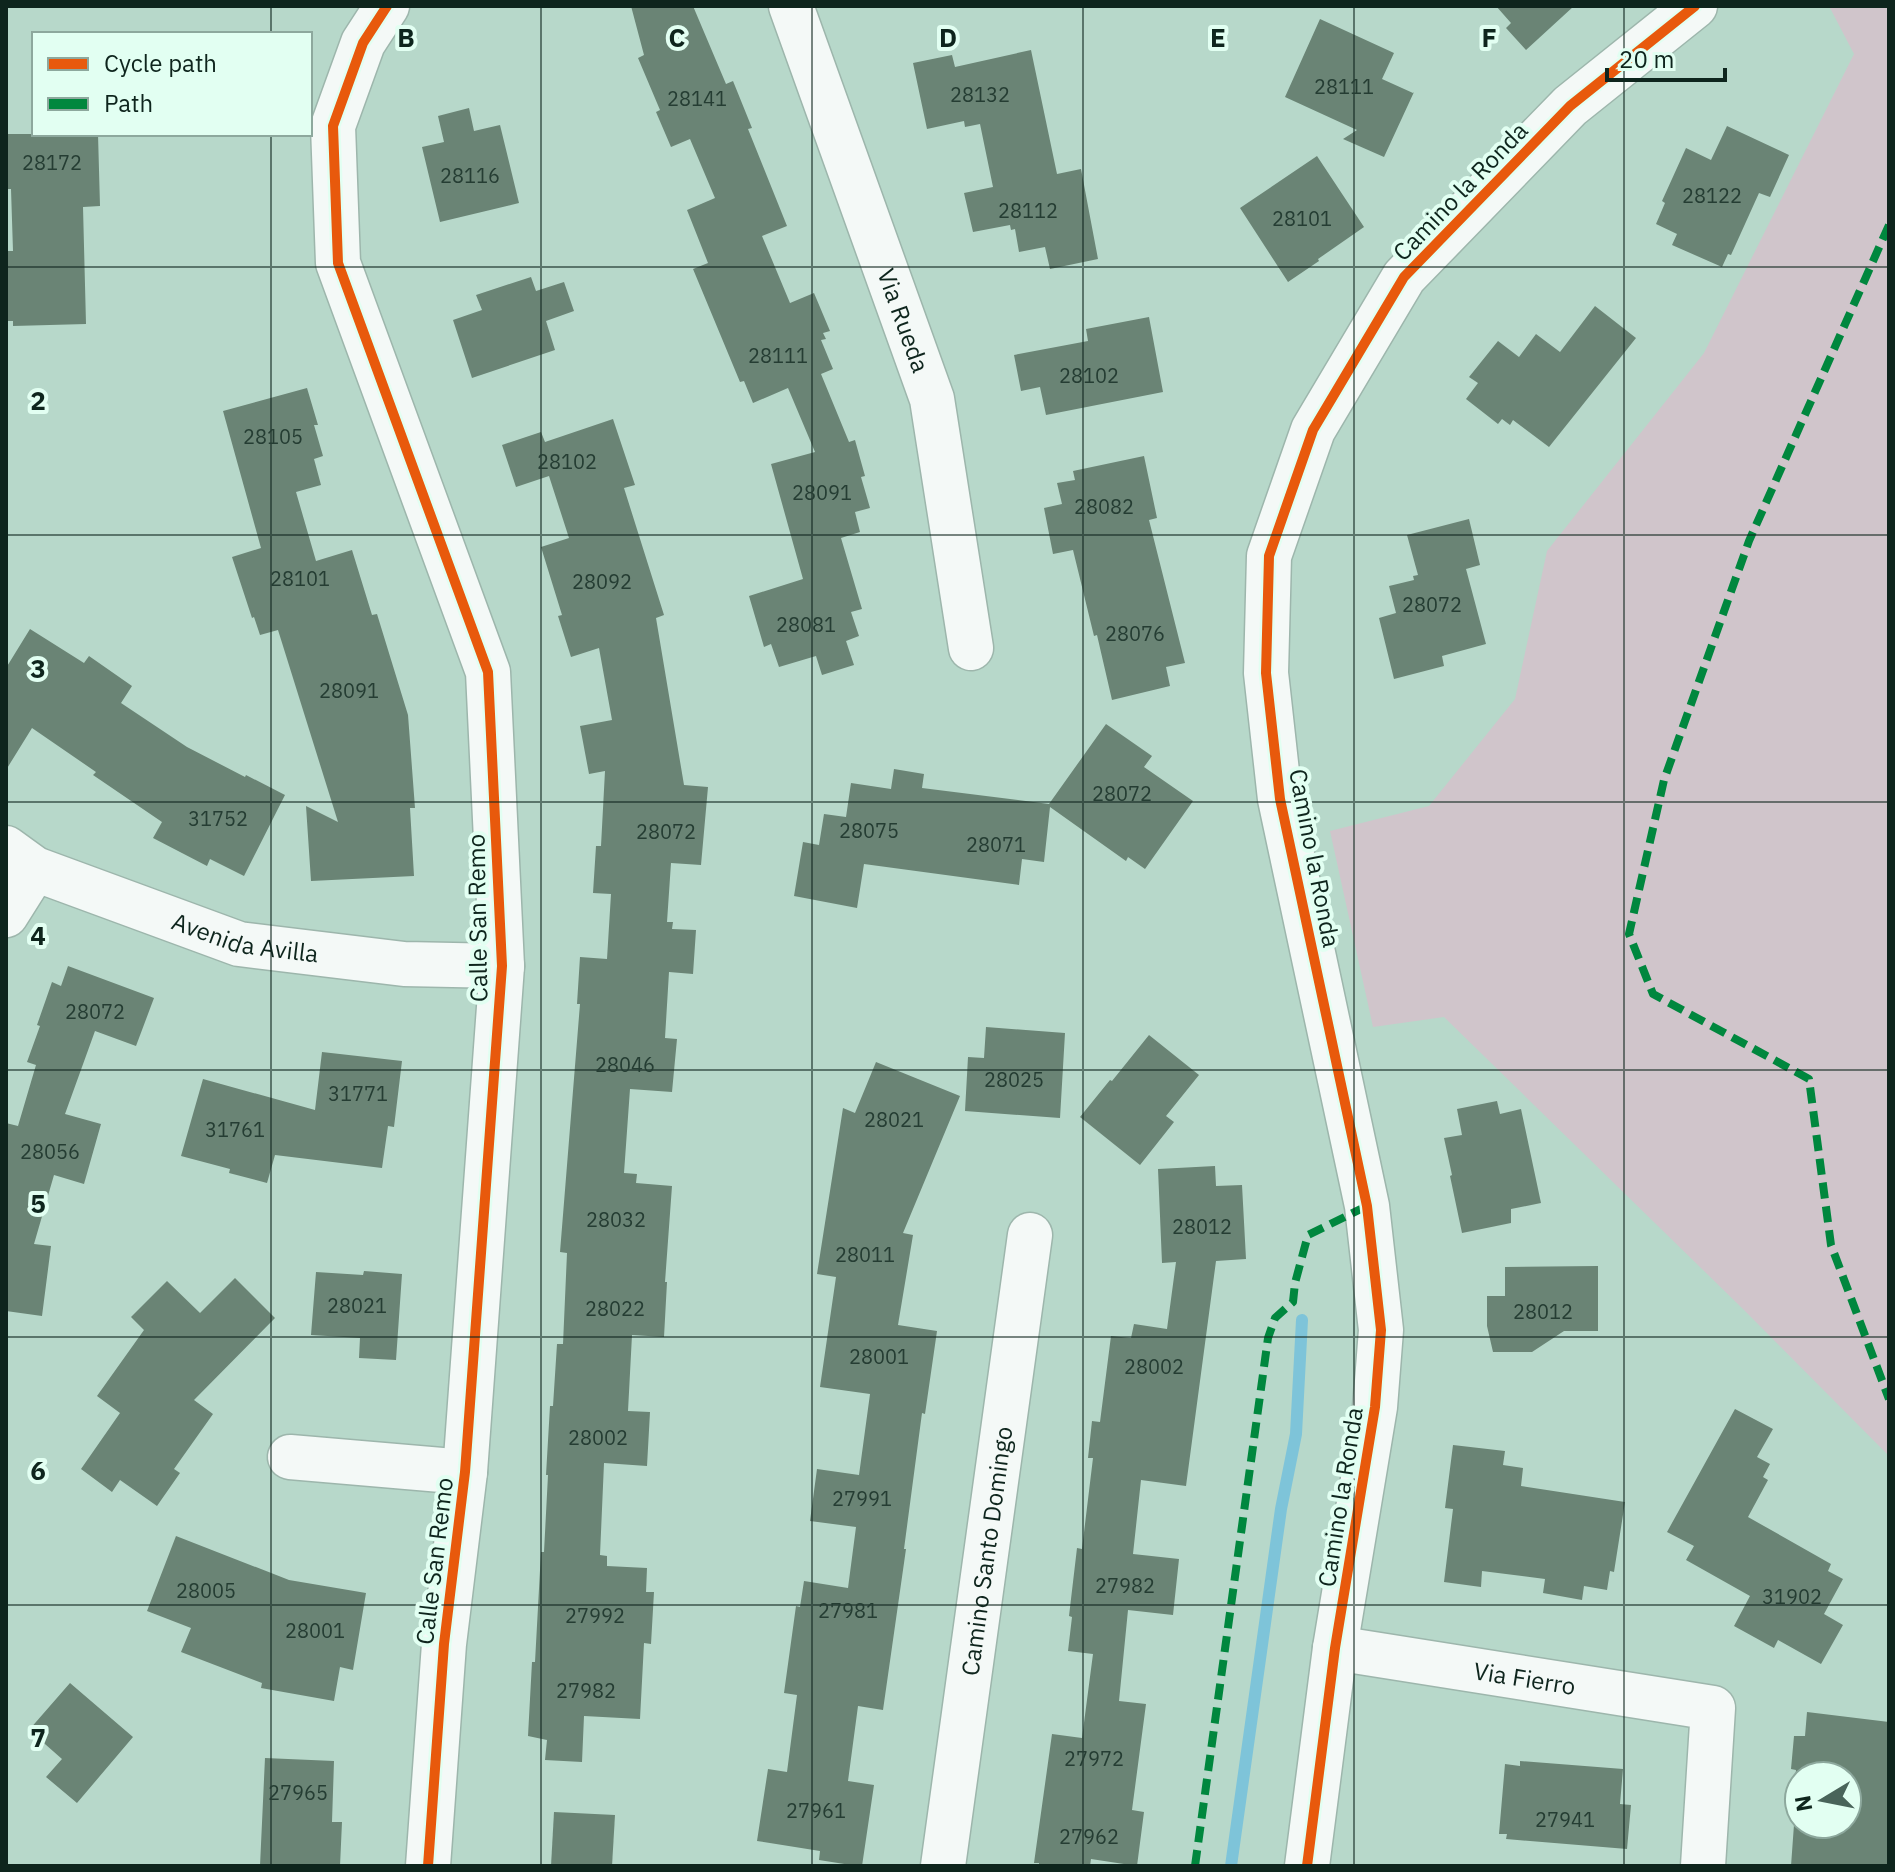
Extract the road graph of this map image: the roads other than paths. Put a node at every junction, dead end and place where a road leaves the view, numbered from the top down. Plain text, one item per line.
1 (387, 6) edge
2 (791, 6) edge
3 (1695, 6) edge
4 (971, 648) dead end
5 (21, 858) edge
6 (6, 915) edge
7 (502, 966) junction
8 (1030, 1235) dead end
9 (290, 1457) dead end
10 (465, 1472) junction
11 (1335, 1648) junction
12 (428, 1866) edge
13 (943, 1866) edge
14 (1307, 1866) edge
15 (1703, 1866) edge

1 - 7 street, Calle San Remo
2 - 4 street, Via Rueda
3 - 11 street, Camino la Ronda
5 - 6 street
5 - 7 street, Avenida Avilla
7 - 10 street, Calle San Remo
8 - 13 street, Camino Santo Domingo
9 - 10 street
10 - 12 street, Calle San Remo
11 - 14 street, Camino la Ronda
11 - 15 street, Via Fierro

